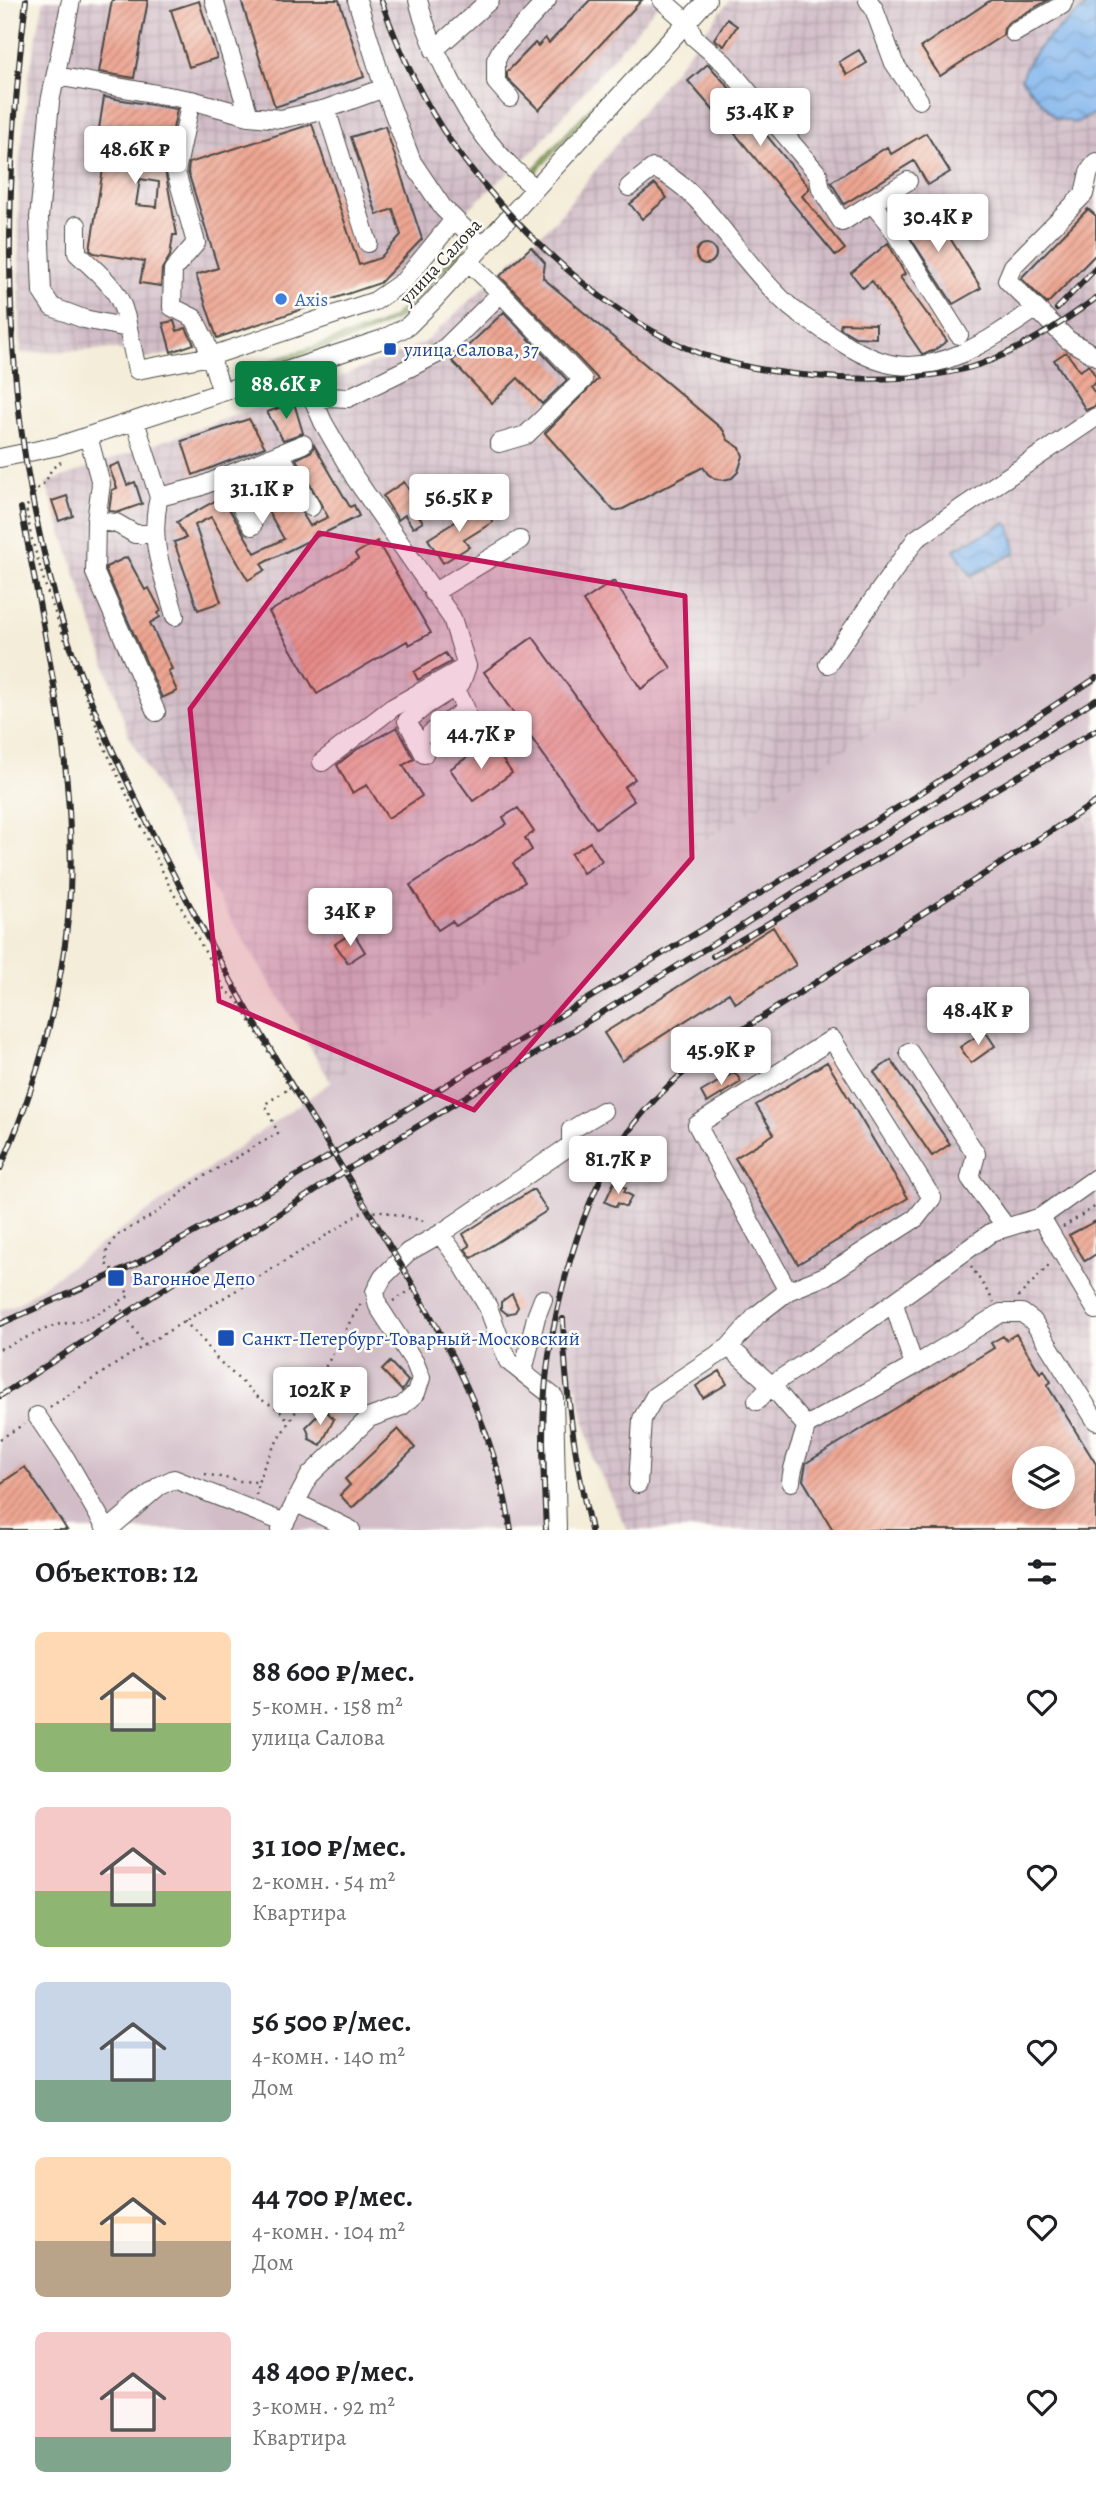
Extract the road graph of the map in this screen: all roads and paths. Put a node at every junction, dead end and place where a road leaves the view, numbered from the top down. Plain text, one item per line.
1 (71, 0) edge
2 (214, 0) edge
3 (357, 0) edge
4 (418, 0) edge
5 (491, 0) edge
6 (547, 0) edge
7 (663, 0) edge
8 (707, 0) edge
9 (868, 0) edge
10 (1064, 0) edge
11 (688, 23) junction
12 (1014, 33) dead end
13 (434, 50) junction
14 (56, 76) junction
15 (384, 88) junction
16 (510, 98) dead end
17 (191, 100) junction
18 (919, 100) dead end
19 (326, 109) junction
20 (248, 116) junction
21 (1096, 162) edge
22 (908, 181) dead end
23 (629, 187) dead end
24 (535, 188) junction
25 (872, 202) junction
26 (453, 221) junction
27 (77, 225) dead end
28 (368, 243) dead end
29 (482, 246) junction
30 (468, 261) junction
31 (501, 293) junction
32 (1035, 309) junction
33 (128, 328) junction
34 (959, 335) dead end
35 (211, 356) junction
36 (1096, 356) edge
37 (299, 367) junction
38 (222, 392) junction
39 (314, 402) junction
40 (1096, 417) edge
41 (135, 421) junction
42 (88, 436) junction
43 (499, 443) dead end
44 (303, 444) dead end
45 (280, 454) junction
46 (0, 458) edge
47 (61, 462) dead end
48 (224, 476) junction
49 (159, 497) junction
50 (311, 507) dead end
51 (96, 521) junction
52 (252, 526) dead end
53 (154, 534) junction
54 (520, 540) dead end
55 (433, 593) junction
56 (175, 616) dead end
57 (828, 664) dead end
58 (467, 666) junction
59 (455, 687) junction
60 (156, 712) dead end
61 (432, 733) dead end
62 (424, 754) dead end
63 (322, 762) dead end
64 (909, 1052) dead end
65 (290, 1088) junction
66 (603, 1111) dead end
67 (1096, 1178) edge
68 (1096, 1206) edge
69 (1041, 1217) junction
70 (438, 1227) junction
71 (1006, 1227) junction
72 (1061, 1228) dead end
73 (962, 1253) junction
74 (413, 1289) junction
75 (788, 1291) junction
76 (382, 1298) junction
77 (543, 1299) dead end
78 (117, 1304) junction
79 (894, 1304) junction
80 (1096, 1310) edge
81 (1001, 1314) junction
82 (184, 1321) junction
83 (145, 1345) junction
84 (729, 1347) junction
85 (0, 1349) edge
86 (914, 1366) junction
87 (523, 1372) junction
88 (771, 1385) junction
89 (757, 1401) dead end
90 (37, 1416) junction
91 (289, 1421) junction
92 (1096, 1421) edge
93 (806, 1426) junction
94 (0, 1438) edge
95 (195, 1472) dead end
96 (257, 1482) junction
97 (791, 1482) dead end
98 (638, 1484) dead end
99 (295, 1502) junction
100 (254, 1512) junction
101 (283, 1526) edge
102 (107, 1530) edge
103 (351, 1530) edge
104 (508, 1530) edge
105 (557, 1530) edge

1 - 14 street
2 - 20 street
3 - 15 street
4 - 13 street
5 - 13 street
6 - 16 street
7 - 11 street
8 - 11 street, улица Салова
9 - 18 street
10 - 12 street
11 - 24 street, улица Салова
11 - 25 street
13 - 24 street
14 - 17 street
14 - 33 street
15 - 19 street
15 - 26 street
17 - 20 street
17 - 35 street
19 - 20 street
19 - 28 street
21 - 32 street
22 - 25 street
23 - 32 street
24 - 29 street, улица Салова
25 - 34 street
26 - 29 street
26 - 35 street
27 - 33 street
29 - 30 street, улица Салова
30 - 31 street
30 - 37 street, улица Салова
31 - 39 street
31 - 43 street
32 - 36 street
33 - 35 street
35 - 38 street
37 - 38 street, улица Салова
37 - 39 street
38 - 41 street, улица Салова
39 - 55 street
40 - 57 street
41 - 42 street, улица Салова
41 - 49 street
42 - 46 street, улица Салова
42 - 51 street
44 - 45 street
45 - 48 street
45 - 50 street
47 - 65 path
48 - 49 street
48 - 52 street
49 - 53 street
51 - 53 street
51 - 60 street
53 - 56 street
54 - 55 street
55 - 58 street
58 - 59 street
58 - 63 street
59 - 61 street
59 - 62 street
64 - 71 street
65 - 74 path, bridge
65 - 78 path
66 - 70 street
67 - 69 street
68 - 72 path
69 - 71 street
69 - 80 street
70 - 76 street
70 - 82 path
70 - 87 street
71 - 73 street
73 - 79 street
73 - 81 path
74 - 76 path
74 - 104 path
75 - 75 street
75 - 84 street
76 - 91 path
76 - 99 street
77 - 87 street
78 - 83 path
78 - 85 path
79 - 86 street
79 - 88 street
81 - 86 street
81 - 92 street
82 - 83 path
82 - 91 path
83 - 90 path
84 - 88 street
84 - 98 street
86 - 93 street
87 - 105 street
88 - 89 street
88 - 93 street
90 - 94 path
90 - 102 street
91 - 96 path
93 - 97 street
95 - 96 path
96 - 100 path
99 - 101 street
99 - 103 street
100 - 101 street
100 - 102 street

